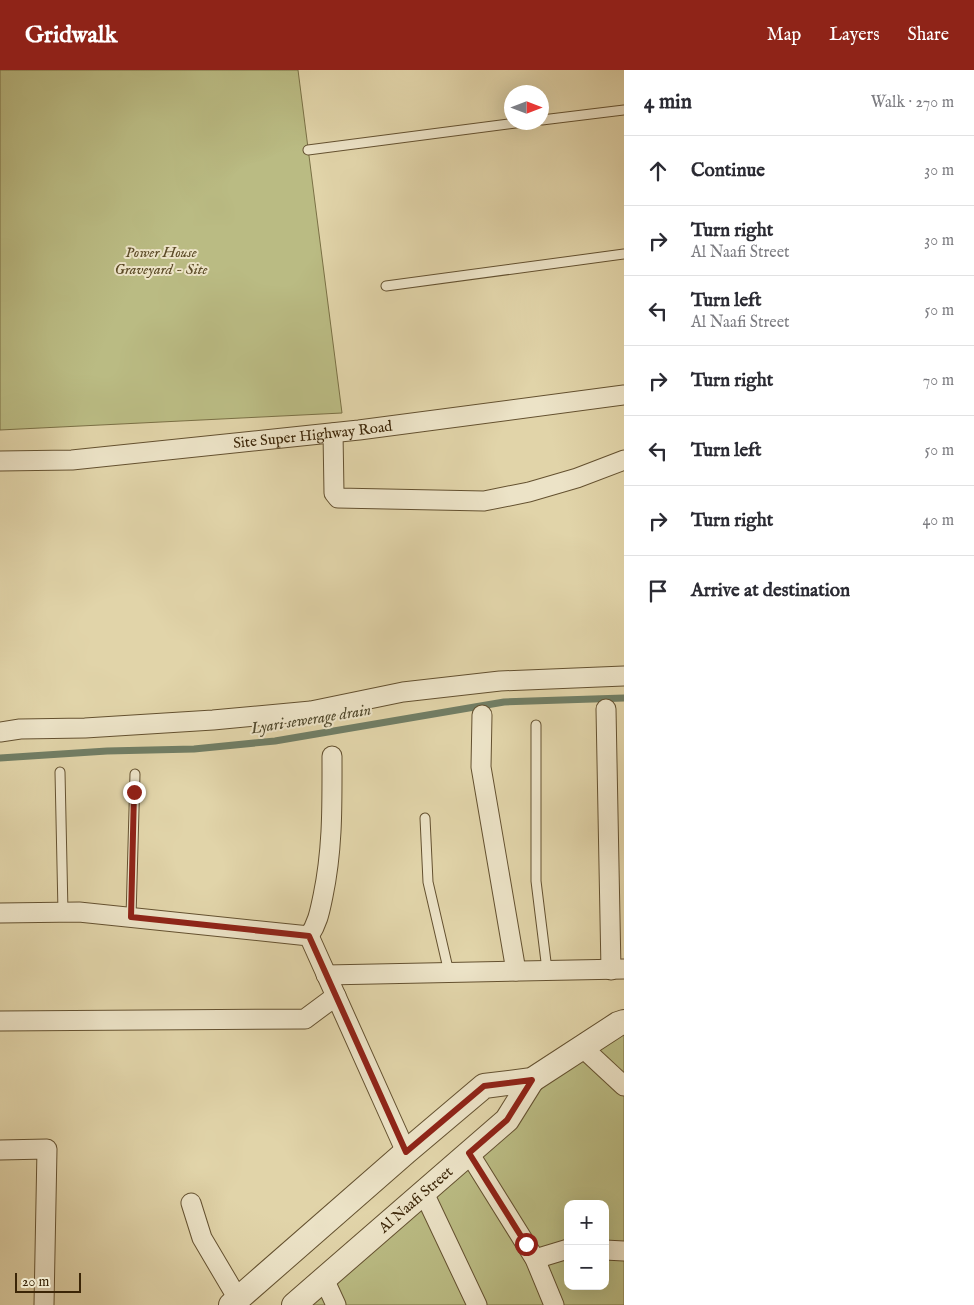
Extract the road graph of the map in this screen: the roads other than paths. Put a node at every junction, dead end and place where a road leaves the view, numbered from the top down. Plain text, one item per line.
1 (624, 110) edge
2 (549, 119) edge
3 (504, 125) edge
4 (308, 150) dead end
5 (624, 254) edge
6 (386, 286) dead end
7 (624, 395) edge
8 (333, 433) junction
9 (624, 460) edge
10 (0, 461) edge
11 (624, 676) edge
12 (606, 710) dead end
13 (482, 715) dead end
14 (536, 725) dead end
15 (0, 732) edge
16 (332, 756) dead end
17 (60, 772) dead end
18 (134, 774) dead end
19 (425, 818) dead end
20 (63, 912) junction
21 (0, 913) edge
22 (131, 917) junction
23 (309, 936) junction
24 (547, 970) junction
25 (618, 970) edge
26 (516, 971) junction
27 (451, 972) junction
28 (326, 975) junction
29 (336, 996) junction
30 (0, 1021) edge
31 (624, 1022) edge
32 (582, 1047) junction
33 (532, 1080) junction
34 (624, 1086) edge
35 (0, 1150) edge
36 (406, 1152) junction
37 (469, 1153) junction
38 (424, 1192) junction
39 (191, 1204) dead end
40 (564, 1250) edge
41 (609, 1250) edge
42 (624, 1251) edge
43 (535, 1259) junction
44 (324, 1279) junction
45 (234, 1302) edge
46 (44, 1305) edge
47 (294, 1305) edge
48 (336, 1305) edge
49 (476, 1305) edge
50 (554, 1305) edge

1 - 2 lane
3 - 4 lane
5 - 6 lane
7 - 8 street, Site Super Highway Road
8 - 9 street
8 - 10 street, Site Super Highway Road
11 - 15 street
12 - 25 street
13 - 26 street
14 - 24 lane
16 - 23 street
17 - 20 lane
18 - 22 lane
19 - 27 lane
20 - 21 street
20 - 22 street
22 - 23 street
23 - 28 street
24 - 25 street
24 - 26 street
26 - 27 street
27 - 28 street
28 - 29 street
29 - 30 street
29 - 36 street
31 - 32 street
32 - 33 street
32 - 34 street
33 - 36 street
33 - 37 street, Al Naafi Street
35 - 46 street
36 - 45 street
37 - 38 street, Al Naafi Street
37 - 43 street
38 - 44 street, Al Naafi Street
38 - 49 street
39 - 45 street
40 - 43 street
41 - 42 street
43 - 50 street
44 - 47 street, Al Naafi Street
44 - 48 street

